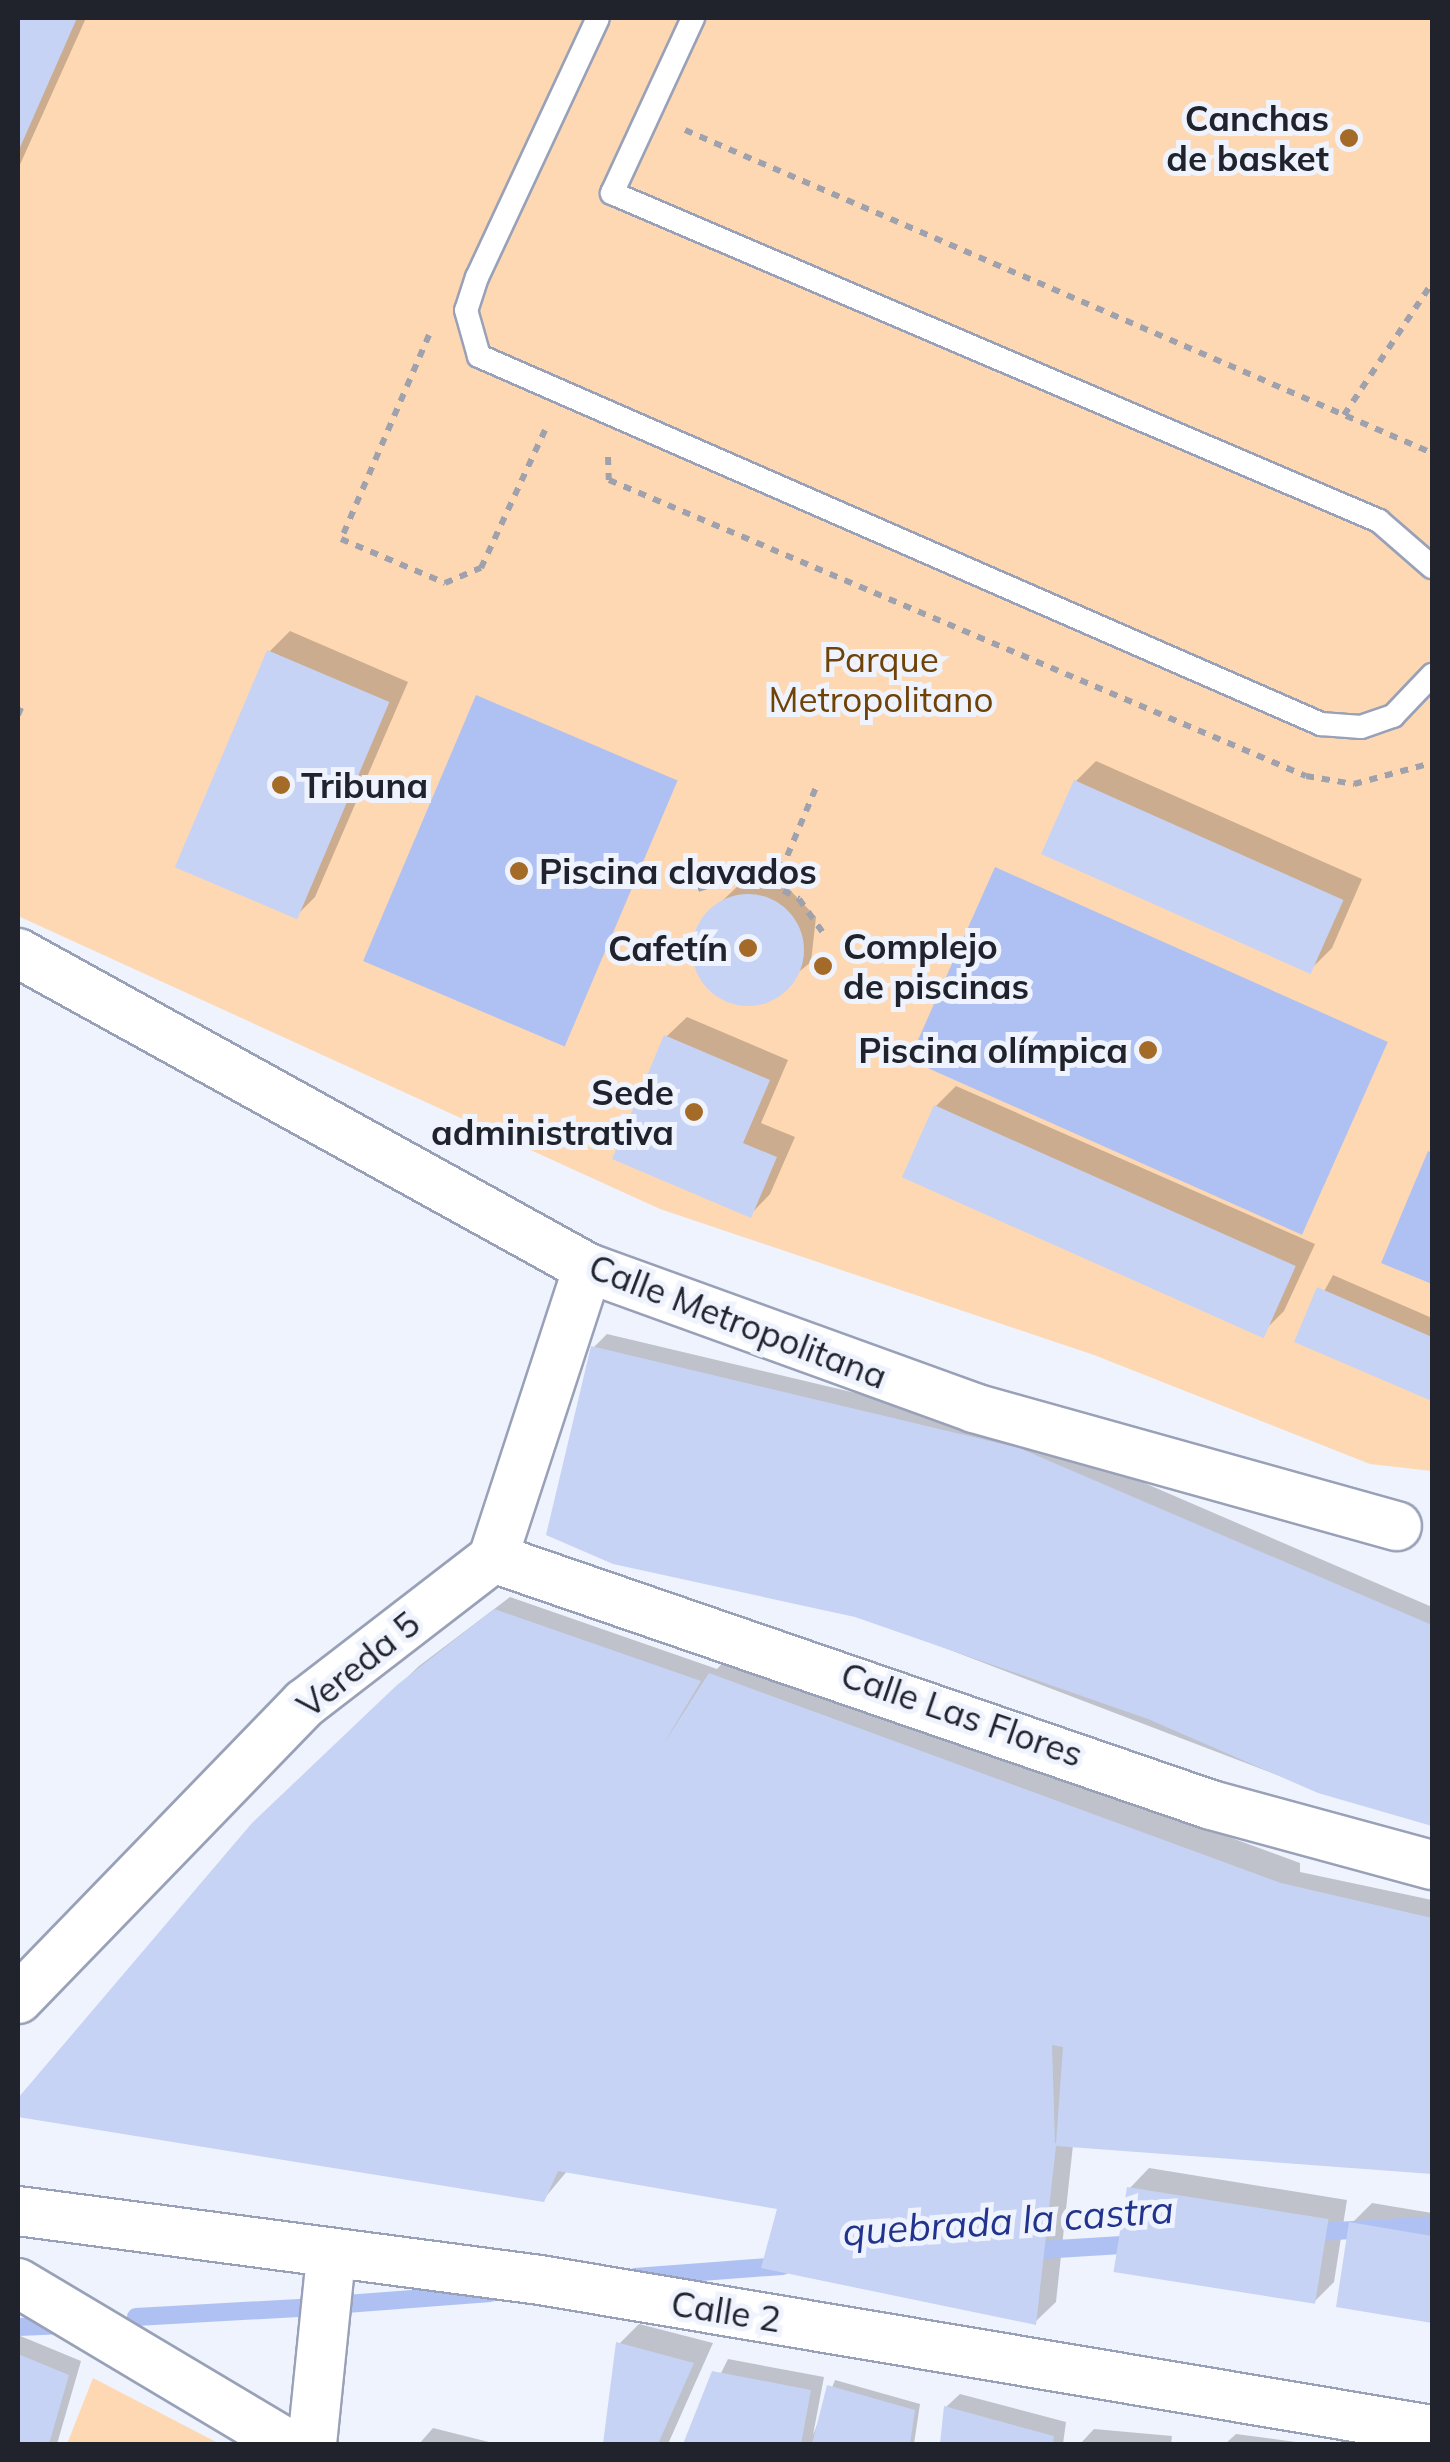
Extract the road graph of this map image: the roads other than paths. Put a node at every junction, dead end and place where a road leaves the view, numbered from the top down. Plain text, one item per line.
1 (598, 18) edge
2 (694, 18) edge
3 (1432, 567) edge
4 (1432, 676) edge
5 (18, 953) edge
6 (588, 1268) junction
7 (1397, 1526) dead end
8 (493, 1558) junction
9 (1432, 1864) edge
10 (18, 1998) edge
11 (18, 2212) edge
12 (331, 2258) junction
13 (18, 2283) edge
14 (1432, 2430) edge
15 (288, 2444) edge
16 (312, 2444) edge

1 - 4 lane
2 - 3 lane
5 - 6 street, Calle Metropolitana
6 - 7 street, Calle Metropolitana
6 - 8 street
8 - 9 street, Calle Las Flores
8 - 10 street, Vereda 5
11 - 12 street, Calle 2
12 - 14 street, Calle 2
12 - 16 street
13 - 15 street

